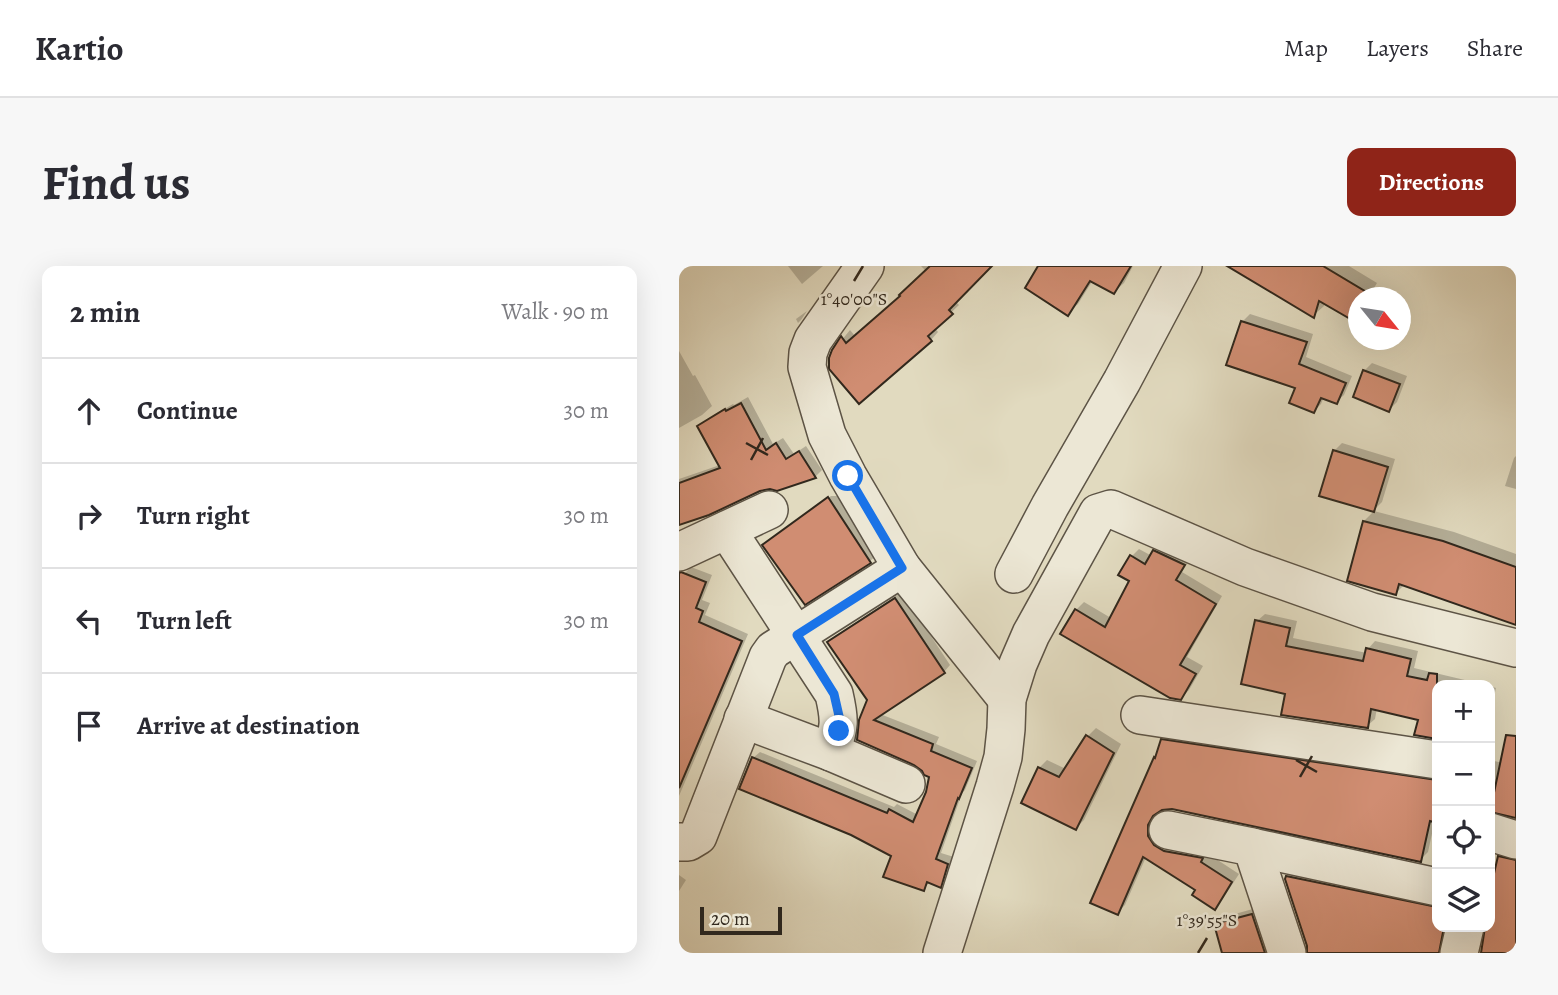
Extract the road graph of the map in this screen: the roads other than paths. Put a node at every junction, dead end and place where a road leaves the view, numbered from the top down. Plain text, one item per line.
1 (865, 266) edge
2 (1183, 266) edge
3 (769, 510) dead end
4 (727, 530) junction
5 (679, 552) edge
6 (902, 568) junction
7 (1014, 574) dead end
8 (797, 635) junction
9 (1516, 648) edge
10 (1007, 699) junction
11 (1140, 715) dead end
12 (743, 719) junction
13 (831, 752) junction
14 (1432, 759) edge
15 (906, 784) dead end
16 (1168, 830) dead end
17 (1495, 834) edge
18 (1516, 840) edge
19 (679, 842) edge
20 (1252, 847) junction
21 (1432, 886) edge
22 (1464, 932) edge
23 (942, 953) edge
24 (1287, 953) edge
25 (1459, 953) edge

1 - 6 street
2 - 7 street
3 - 4 street
4 - 5 street
4 - 8 street
6 - 8 street
6 - 10 street
8 - 12 street
8 - 13 street
9 - 10 street
10 - 23 street
11 - 14 street
12 - 13 street
12 - 19 street
13 - 15 street
16 - 20 street
17 - 18 street
20 - 21 street
20 - 24 street
22 - 25 street

